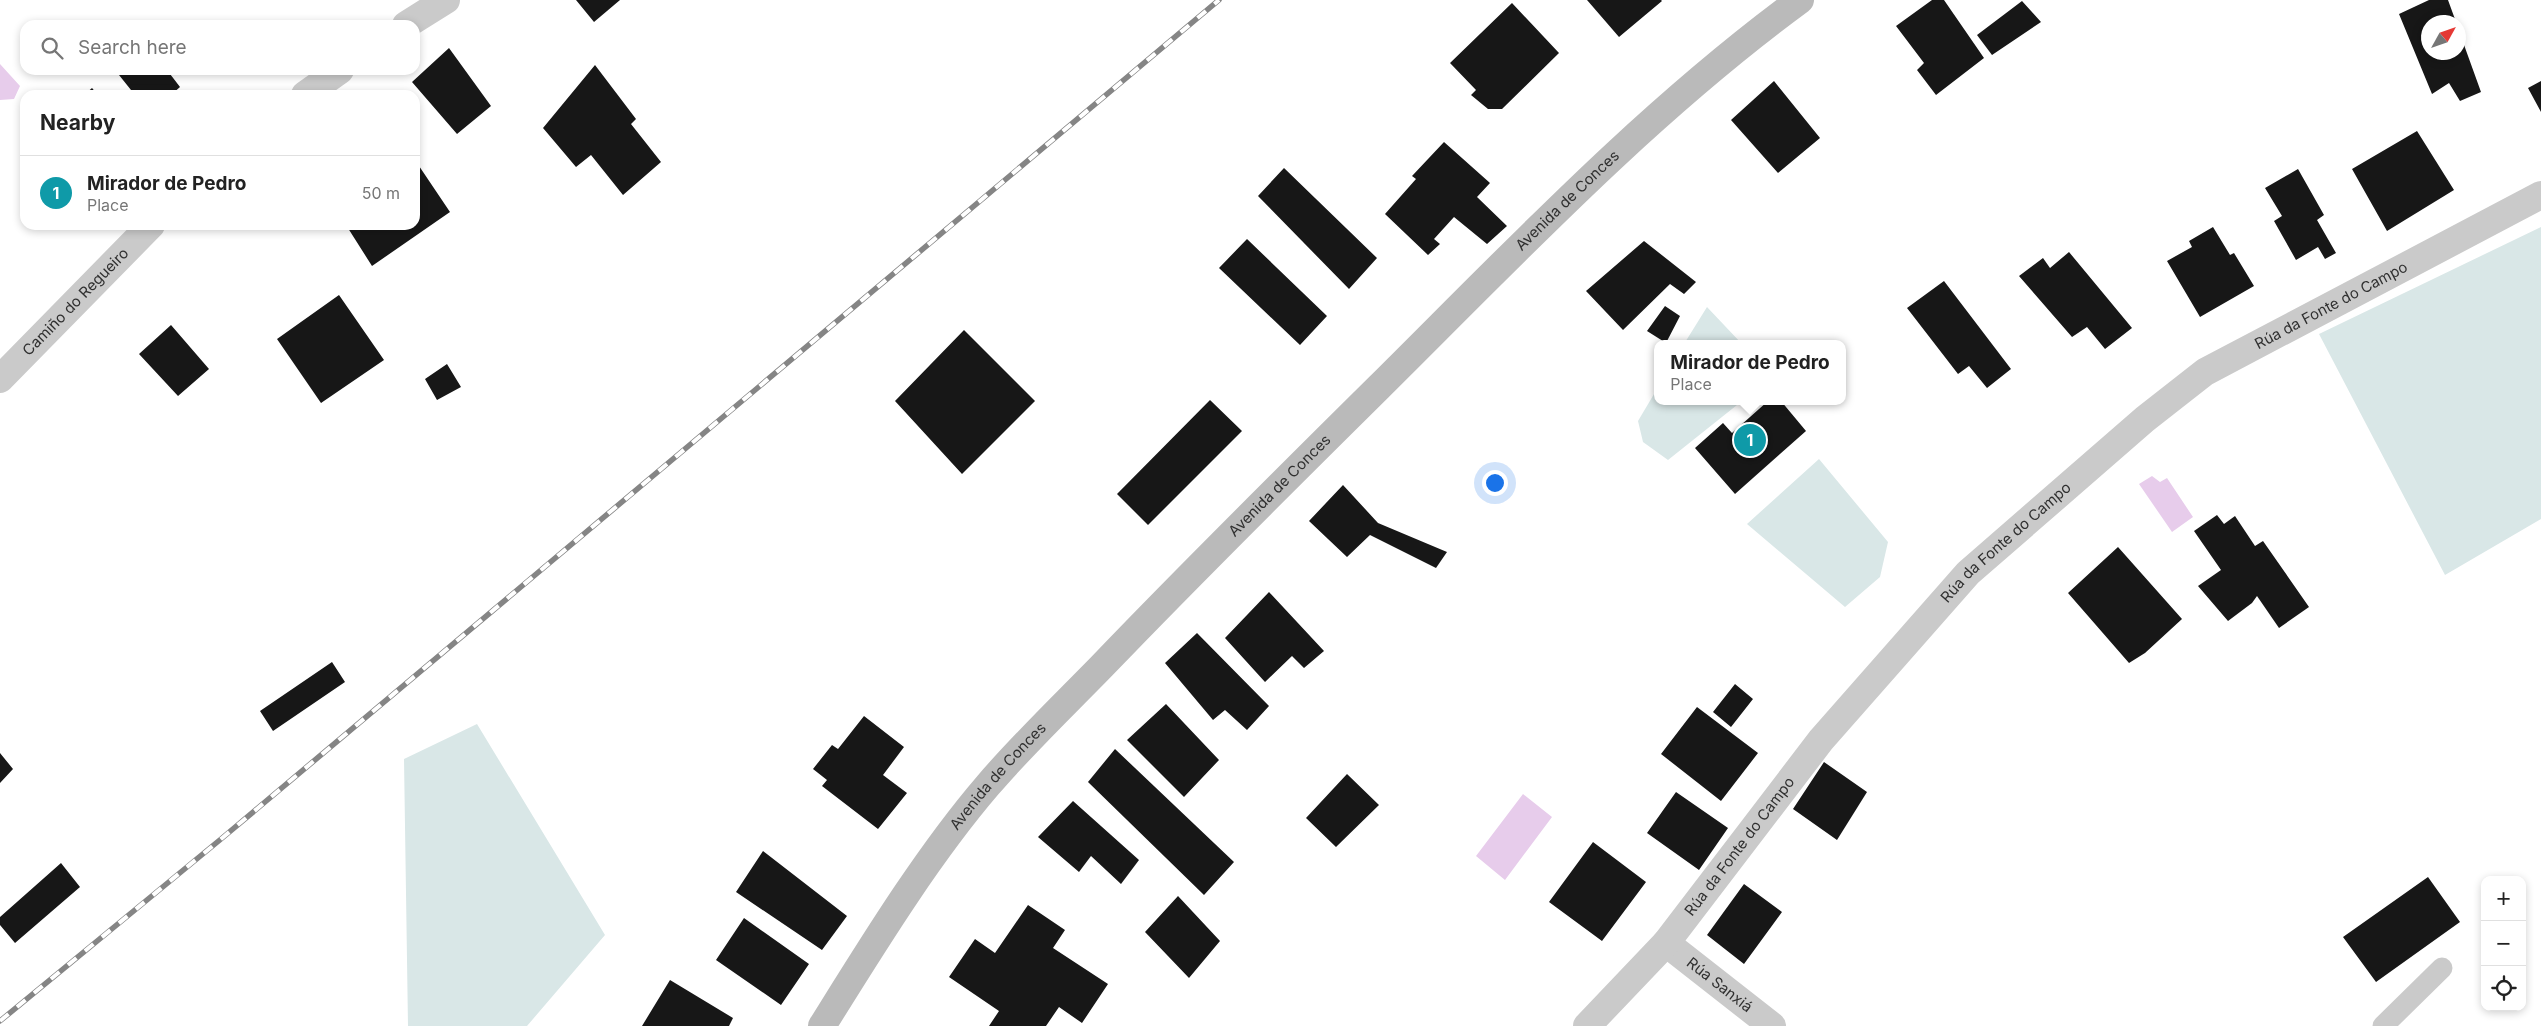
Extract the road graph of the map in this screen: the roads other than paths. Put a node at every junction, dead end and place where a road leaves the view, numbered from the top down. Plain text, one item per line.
1 (446, 0) edge
2 (1800, 0) edge
3 (414, 20) edge
4 (333, 75) edge
5 (312, 90) edge
6 (2541, 196) edge
7 (146, 230) edge
8 (0, 379) edge
9 (1666, 943) junction
10 (2442, 968) dead end
11 (822, 1026) edge
12 (1587, 1026) edge
13 (1772, 1026) edge
14 (2383, 1026) edge

1 - 3 street
2 - 11 main road, Avenida de Conces
4 - 5 street
6 - 9 street, Rúa da Fonte do Campo
7 - 8 street, Camiño do Regueiro
9 - 12 street, Rúa da Fonte do Campo
9 - 13 street, Rúa Sanxiá
10 - 14 lane

